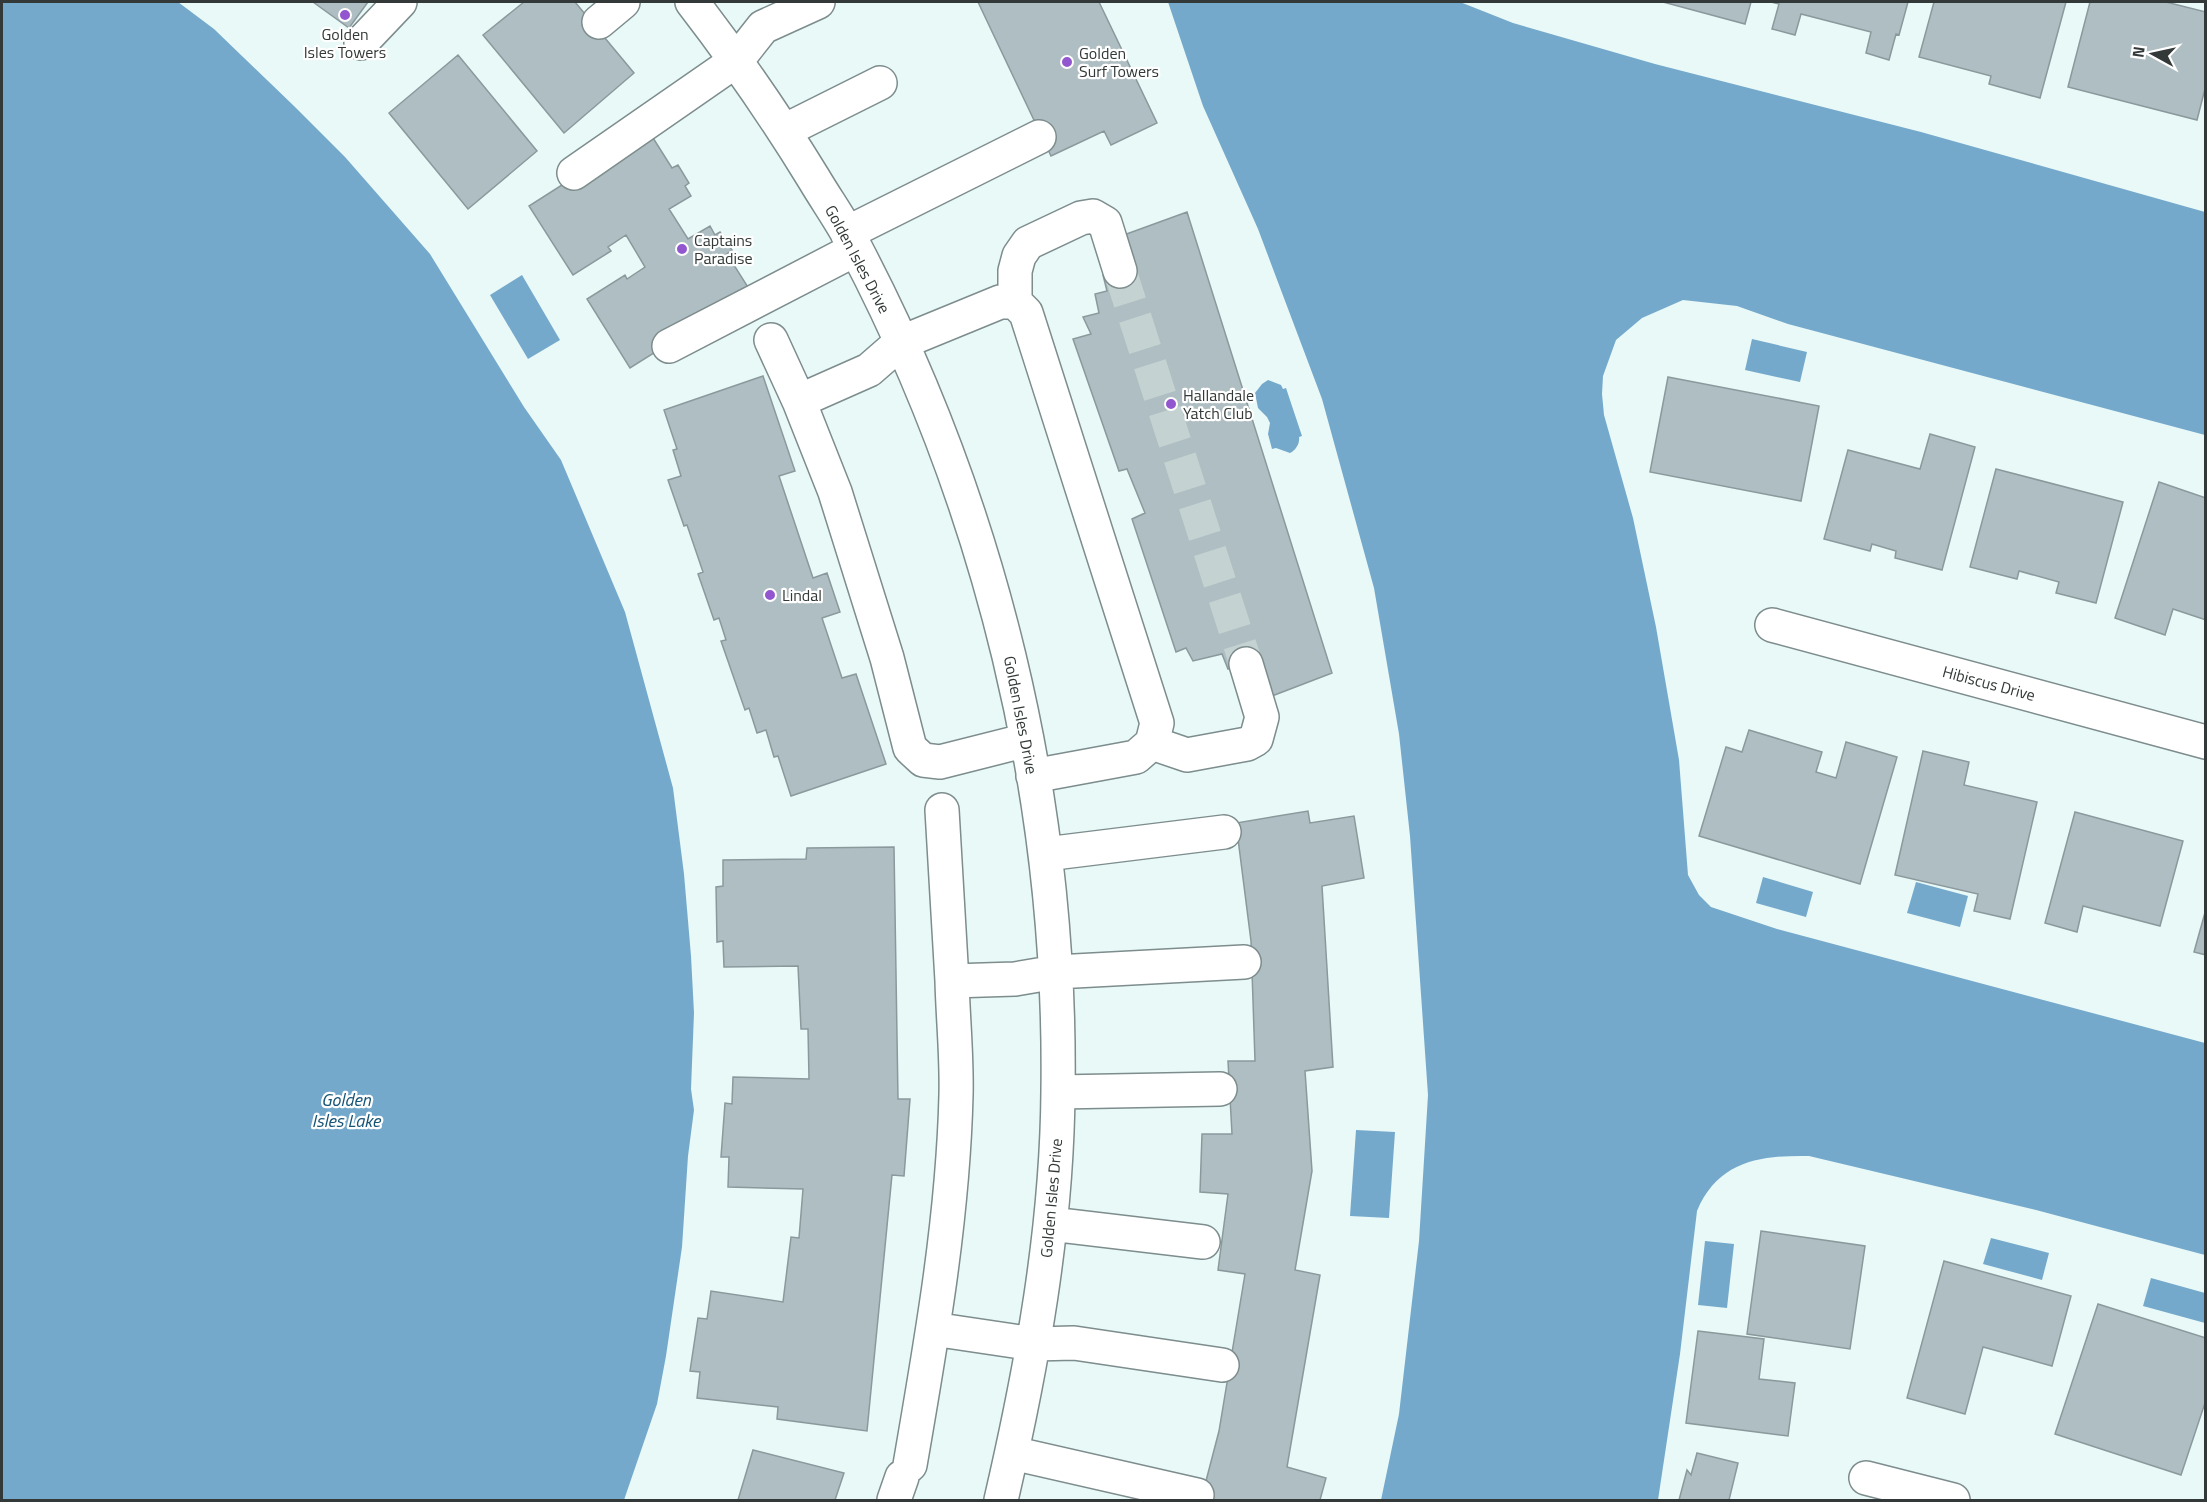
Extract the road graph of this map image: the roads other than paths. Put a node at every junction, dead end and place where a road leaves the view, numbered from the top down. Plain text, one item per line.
1 (400, 2) edge
2 (692, 2) edge
3 (818, 2) edge
4 (361, 42) dead end
5 (737, 60) junction
6 (880, 83) dead end
7 (784, 131) junction
8 (1039, 137) dead end
9 (574, 173) dead end
10 (852, 241) junction
11 (1120, 271) tunnel mouth
12 (1015, 302) junction
13 (771, 340) dead end
14 (900, 343) junction
15 (669, 346) dead end
16 (799, 400) junction
17 (1772, 625) dead end
18 (1245, 664) tunnel mouth
19 (1027, 740) junction
20 (2205, 742) edge
21 (1152, 743) junction
22 (1033, 776) junction
23 (942, 810) dead end
24 (1224, 832) dead end
25 (1046, 854) junction
26 (1244, 962) dead end
27 (1056, 972) junction
28 (952, 981) junction
29 (1221, 1089) dead end
30 (1058, 1092) junction
31 (1050, 1224) junction
32 (1203, 1242) dead end
33 (933, 1329) junction
34 (1034, 1344) junction
35 (1222, 1365) dead end
36 (1012, 1453) junction
37 (1866, 1478) dead end
38 (902, 1481) edge
39 (1197, 1495) dead end
40 (1002, 1500) edge
41 (1953, 1500) edge

1 - 4 street
2 - 5 street, Golden Isles Drive
3 - 5 street
5 - 7 street, Golden Isles Drive
5 - 9 street
6 - 7 street
7 - 10 street, Golden Isles Drive
8 - 10 street
10 - 14 street, Golden Isles Drive
10 - 15 street
11 - 12 street
12 - 14 street
12 - 21 street
13 - 16 street
14 - 16 street
14 - 19 street, Golden Isles Drive
16 - 19 street
17 - 20 street, Hibiscus Drive
18 - 21 street
19 - 22 street, Golden Isles Drive
21 - 22 street
22 - 25 street, Golden Isles Drive
23 - 28 street
24 - 25 street
25 - 27 street, Golden Isles Drive
26 - 27 street
27 - 28 street
27 - 30 street, Golden Isles Drive
28 - 33 street
29 - 30 street
30 - 31 street, Golden Isles Drive
31 - 32 street
31 - 34 street, Golden Isles Drive
33 - 34 street
33 - 38 street
34 - 35 street
34 - 36 street, Golden Isles Drive
36 - 39 street
36 - 40 street, Golden Isles Drive
37 - 41 street

